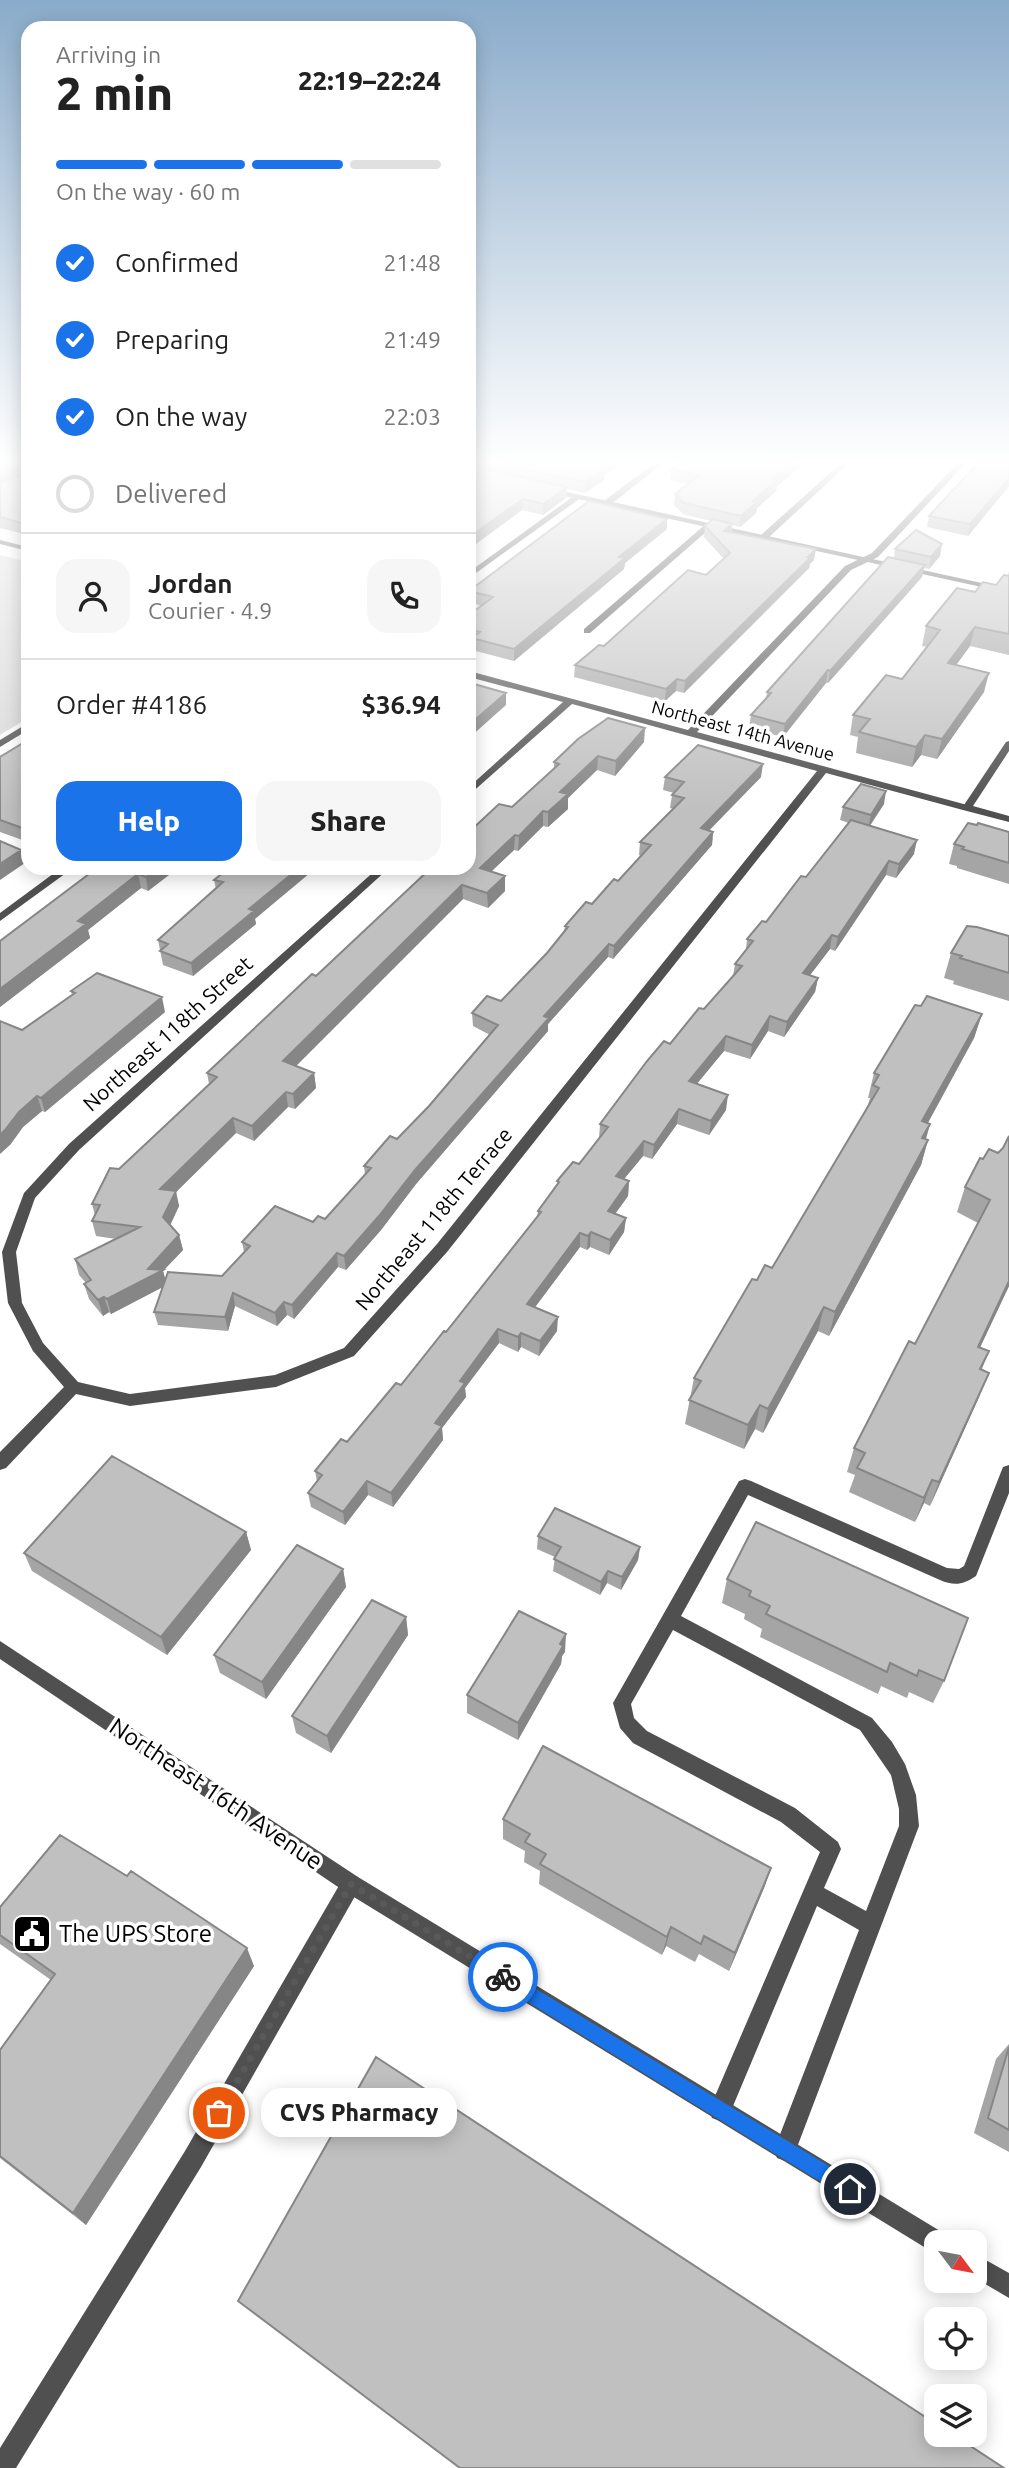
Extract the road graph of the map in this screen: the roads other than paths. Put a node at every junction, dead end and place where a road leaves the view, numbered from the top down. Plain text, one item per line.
1 (647, 579) edge
2 (837, 579) edge
3 (954, 579) edge
4 (1009, 591) edge
5 (587, 631) dead end
6 (476, 676) edge
7 (569, 702) junction
8 (21, 730) edge
9 (689, 735) junction
10 (0, 744) edge
11 (1009, 744) edge
12 (823, 770) junction
13 (476, 786) edge
14 (967, 808) junction
15 (1009, 819) edge
16 (58, 875) edge
17 (376, 875) edge
18 (0, 918) edge
19 (73, 1387) junction
20 (0, 1463) edge
21 (1009, 1472) edge
22 (670, 1619) junction
23 (0, 1649) edge
24 (351, 1884) junction
25 (813, 1893) junction
26 (871, 1925) junction
27 (720, 2110) junction
28 (785, 2150) junction
29 (924, 2234) edge
30 (987, 2272) edge
31 (1009, 2286) edge
32 (2, 2468) edge

1 - 5 street
2 - 9 street
3 - 4 street
6 - 7 street, Northeast 14th Avenue
7 - 9 street, Northeast 14th Avenue
7 - 13 street
8 - 10 street
9 - 12 street, Northeast 14th Avenue
11 - 14 street
12 - 14 street, Northeast 14th Avenue
12 - 19 street, Northeast 118th Terrace
14 - 15 street, Northeast 14th Avenue
16 - 18 street
17 - 19 street, Northeast 118th Street
19 - 20 street
21 - 22 street
22 - 25 street
22 - 26 street
23 - 24 street, Northeast 16th Avenue
24 - 27 street, Northeast 16th Avenue
24 - 32 street
25 - 26 street
25 - 27 street
26 - 28 street
27 - 28 street, Northeast 16th Avenue
28 - 29 street, Northeast 16th Avenue
30 - 31 street

